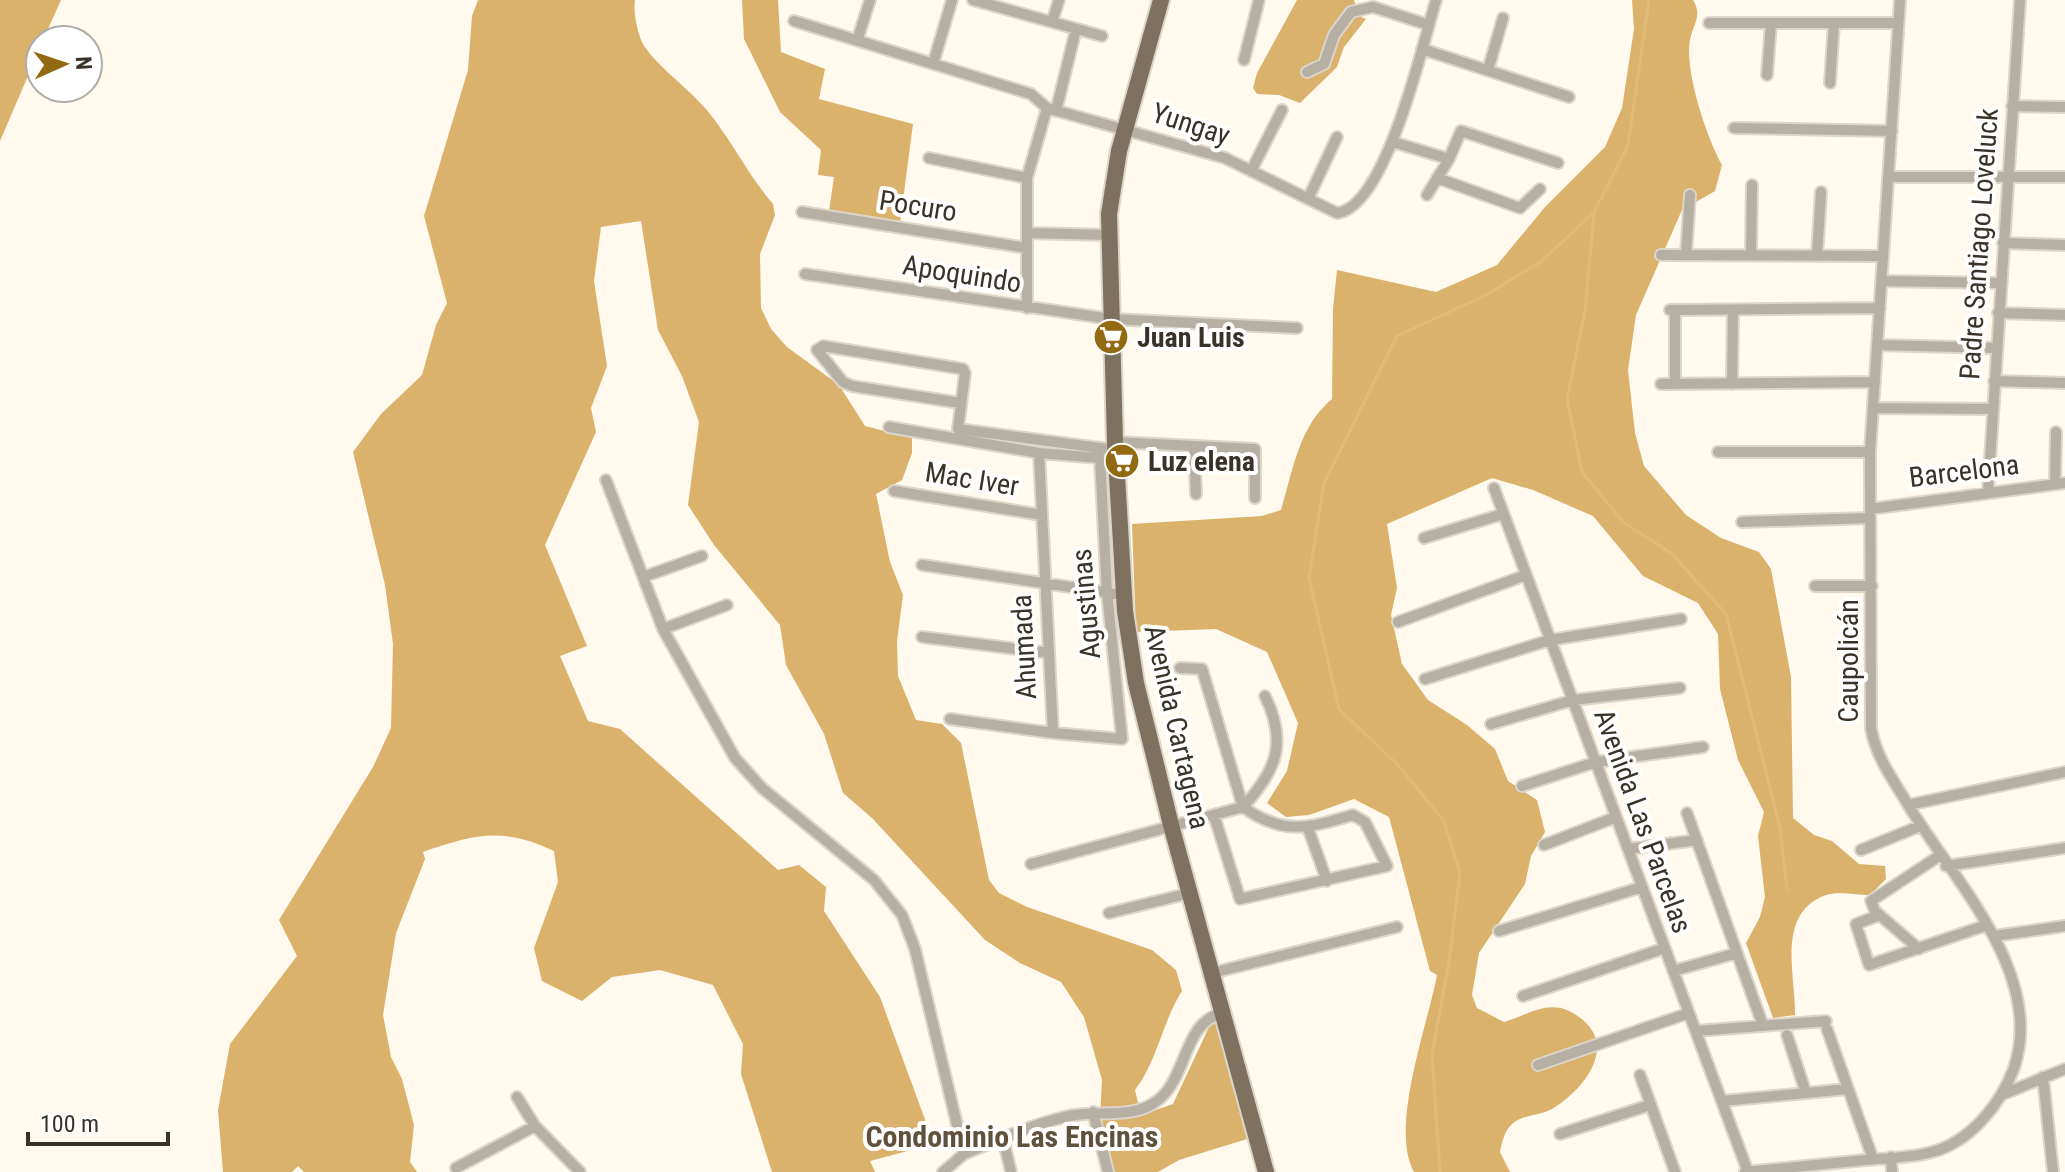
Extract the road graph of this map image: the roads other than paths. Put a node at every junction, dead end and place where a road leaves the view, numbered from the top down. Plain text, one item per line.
1 (870, 0) edge
2 (952, 0) edge
3 (973, 0) edge
4 (1059, 0) edge
5 (1161, 0) edge
6 (1259, 0) edge
7 (1436, 0) edge
8 (1900, 0) edge
9 (2020, 0) edge
10 (1503, 18) dead end
11 (794, 21) dead end
12 (1052, 22) junction
13 (1709, 23) dead end
14 (1771, 23) junction
15 (1834, 23) junction
16 (1898, 23) junction
17 (1429, 25) junction
18 (1076, 29) junction
19 (1102, 36) dead end
20 (858, 38) junction
21 (1422, 49) junction
22 (1244, 60) dead end
23 (933, 64) junction
24 (1488, 70) junction
25 (1307, 72) dead end
26 (1767, 75) dead end
27 (1830, 83) dead end
28 (1569, 97) dead end
29 (2012, 106) junction
30 (2065, 107) edge
31 (1052, 110) junction
32 (1282, 110) dead end
33 (1125, 128) junction
34 (1734, 128) dead end
35 (1892, 131) junction
36 (1337, 137) dead end
37 (1393, 142) junction
38 (929, 158) dead end
39 (1449, 159) junction
40 (1558, 163) dead end
41 (1251, 171) junction
42 (2007, 176) junction
43 (1888, 177) junction
44 (2065, 177) edge
45 (1027, 178) junction
46 (1437, 178) junction
47 (1752, 185) dead end
48 (1540, 189) dead end
49 (1821, 192) dead end
50 (1427, 195) dead end
51 (1690, 195) dead end
52 (1308, 199) junction
53 (802, 212) dead end
54 (1027, 233) junction
55 (1109, 235) junction
56 (2003, 243) junction
57 (2065, 245) edge
58 (1027, 248) junction
59 (1661, 255) dead end
60 (1686, 255) junction
61 (1751, 255) junction
62 (1817, 256) junction
63 (1883, 256) junction
64 (805, 274) dead end
65 (1882, 281) junction
66 (2000, 283) junction
67 (1027, 308) junction
68 (1880, 308) junction
69 (1733, 310) junction
70 (1998, 313) junction
71 (2065, 315) edge
72 (1111, 319) junction
73 (1297, 328) dead end
74 (1877, 345) junction
75 (1996, 348) junction
76 (1994, 381) junction
77 (1875, 382) junction
78 (2065, 383) edge
79 (1661, 384) dead end
80 (1675, 384) junction
81 (1732, 384) junction
82 (960, 403) junction
83 (1873, 408) junction
84 (1992, 409) junction
85 (889, 427) dead end
86 (2056, 432) dead end
87 (1115, 446) junction
88 (1194, 446) junction
89 (1718, 452) dead end
90 (1870, 452) junction
91 (1039, 453) junction
92 (606, 480) dead end
93 (2060, 484) edge
94 (1494, 488) dead end
95 (894, 491) dead end
96 (1988, 491) junction
97 (1196, 494) dead end
98 (1255, 498) dead end
99 (1870, 513) junction
100 (1503, 514) junction
101 (1042, 515) junction
102 (1742, 522) dead end
103 (1424, 538) dead end
104 (702, 556) dead end
105 (922, 565) dead end
106 (1526, 575) junction
107 (643, 577) junction
108 (1045, 584) junction
109 (1815, 586) dead end
110 (1872, 586) junction
111 (1116, 594) junction
112 (727, 605) dead end
113 (1681, 619) dead end
114 (1398, 622) dead end
115 (663, 629) junction
116 (922, 637) dead end
117 (1550, 640) junction
118 (1049, 653) junction
119 (1180, 668) dead end
120 (1425, 679) dead end
121 (1680, 688) dead end
122 (1265, 696) dead end
123 (1573, 700) junction
124 (950, 719) dead end
125 (1491, 724) dead end
126 (1053, 733) junction
127 (1703, 747) dead end
128 (1596, 762) junction
129 (2065, 772) edge
130 (1522, 786) dead end
131 (1908, 805) junction
132 (1243, 807) junction
133 (1687, 813) dead end
134 (1214, 815) junction
135 (1616, 817) junction
136 (1171, 825) junction
137 (1920, 826) junction
138 (1308, 828) junction
139 (1697, 840) junction
140 (1544, 845) dead end
141 (2065, 848) edge
142 (1628, 849) junction
143 (1861, 850) dead end
144 (1943, 861) junction
145 (1031, 864) dead end
146 (1327, 881) junction
147 (1642, 887) junction
148 (1190, 893) junction
149 (1109, 913) dead end
150 (1880, 915) junction
151 (1987, 925) junction
152 (2065, 926) edge
153 (1397, 927) dead end
154 (1499, 931) dead end
155 (1994, 936) junction
156 (1665, 948) junction
157 (1919, 949) junction
158 (1737, 953) junction
159 (1673, 971) junction
160 (1212, 973) junction
161 (1523, 996) dead end
162 (1223, 1013) junction
163 (1689, 1013) junction
164 (1762, 1023) junction
165 (1696, 1031) junction
166 (1787, 1035) dead end
167 (1538, 1065) dead end
168 (2065, 1069) edge
169 (1640, 1075) dead end
170 (2043, 1077) junction
171 (1848, 1089) junction
172 (1806, 1093) junction
173 (2001, 1095) junction
174 (517, 1097) dead end
175 (1722, 1101) junction
176 (1650, 1105) junction
177 (1093, 1112) junction
178 (535, 1126) junction
179 (1560, 1134) dead end
180 (1003, 1138) junction
181 (964, 1154) junction
182 (1891, 1157) junction
183 (1873, 1159) junction
184 (456, 1168) dead end
185 (1811, 1169) edge
186 (577, 1171) edge
187 (943, 1172) edge
188 (1011, 1172) edge
189 (1108, 1172) edge
190 (1266, 1172) edge
191 (1675, 1172) edge
192 (1746, 1172) edge
193 (1892, 1172) edge
194 (2053, 1172) edge

1 - 20 street
2 - 23 street
3 - 12 street
4 - 12 street
5 - 33 main road, Avenida Cartagena
6 - 22 street
7 - 17 street, Yungay
8 - 16 street, Caupolicán
9 - 29 street, Padre Santiago Loveluck
10 - 24 street
11 - 20 street, Yungay
12 - 18 street
13 - 14 street
14 - 15 street
14 - 26 street
15 - 16 street
15 - 27 street
16 - 35 street, Caupolicán
17 - 21 street, Yungay
17 - 25 street
18 - 19 street
18 - 31 street
20 - 23 street, Yungay
21 - 24 street
21 - 37 street, Yungay
23 - 31 street, Yungay
24 - 28 street
29 - 30 street
29 - 42 street, Padre Santiago Loveluck
31 - 33 street, Yungay
31 - 45 street
32 - 41 street
33 - 41 street, Yungay
33 - 55 main road, Avenida Cartagena
34 - 35 street
35 - 43 street, Caupolicán
36 - 52 street
37 - 39 street
37 - 52 street, Yungay
38 - 45 street
39 - 40 street
39 - 46 street
41 - 52 street, Yungay
42 - 43 street
42 - 44 street
42 - 56 street, Padre Santiago Loveluck
43 - 63 street, Caupolicán
45 - 54 street
46 - 48 street
46 - 50 street
47 - 61 street
49 - 62 street
51 - 60 street
53 - 58 street, Pocuro
54 - 55 street
54 - 58 street
55 - 72 main road, Avenida Cartagena
56 - 57 street
56 - 66 street, Padre Santiago Loveluck
58 - 67 street
59 - 60 street
60 - 61 street
61 - 62 street
62 - 63 street
63 - 65 street, Caupolicán
64 - 67 street, Apoquindo
65 - 66 street
65 - 68 street, Caupolicán
66 - 70 street, Padre Santiago Loveluck
67 - 72 street, Apoquindo
68 - 69 street
68 - 74 street, Caupolicán
69 - 80 street
69 - 81 street
70 - 71 street
70 - 75 street, Padre Santiago Loveluck
72 - 73 street, Apoquindo
72 - 87 main road, Avenida Cartagena
74 - 75 street
74 - 77 street, Caupolicán
75 - 76 street, Padre Santiago Loveluck
76 - 78 street
76 - 84 street, Padre Santiago Loveluck
77 - 81 street
77 - 83 street, Caupolicán
79 - 80 street
80 - 81 street
82 - 82 street
82 - 87 street
83 - 84 street
83 - 90 street, Caupolicán
84 - 96 street, Padre Santiago Loveluck
85 - 91 street
86 - 93 street
87 - 88 street
87 - 111 main road, Avenida Cartagena
88 - 97 street
88 - 98 street
89 - 90 street
90 - 99 street, Caupolicán
91 - 101 street, Ahumada
91 - 111 street, Agustinas
92 - 107 street
93 - 96 street, Barcelona
94 - 100 street, Avenida Las Parcelas
95 - 101 street, Mac Iver
96 - 99 street, Barcelona
99 - 102 street, Barcelona
99 - 110 street, Caupolicán
100 - 103 street
100 - 106 street, Avenida Las Parcelas
101 - 108 street, Ahumada
104 - 107 street
105 - 108 street
106 - 114 street
106 - 117 street, Avenida Las Parcelas
107 - 115 street
108 - 111 street
108 - 118 street, Ahumada
109 - 110 street
110 - 131 street, Caupolicán
111 - 126 street, Agustinas
111 - 136 main road, Avenida Cartagena
112 - 115 street
113 - 117 street
115 - 181 street
116 - 118 street
117 - 120 street
117 - 123 street, Avenida Las Parcelas
118 - 126 street, Ahumada
119 - 132 street
121 - 123 street
122 - 132 street
123 - 125 street
123 - 128 street, Avenida Las Parcelas
124 - 126 street, Ahumada
127 - 128 street
128 - 130 street
128 - 135 street, Avenida Las Parcelas
129 - 131 street
131 - 137 street, Caupolicán
132 - 134 street
132 - 138 street
133 - 139 street
134 - 136 street
134 - 146 street
135 - 140 street
135 - 142 street, Avenida Las Parcelas
136 - 145 street
136 - 148 main road, Avenida Cartagena
137 - 143 street
137 - 144 street, Caupolicán
138 - 146 street
138 - 146 street
139 - 142 street
139 - 158 street
141 - 144 street
142 - 147 street, Avenida Las Parcelas
144 - 150 street
144 - 151 street, Caupolicán
147 - 154 street
147 - 156 street, Avenida Las Parcelas
148 - 149 street
148 - 160 main road, Avenida Cartagena
150 - 157 street
150 - 157 street
151 - 155 street, Caupolicán
151 - 157 street
152 - 155 street
153 - 160 street
155 - 173 street, Caupolicán
156 - 159 street, Avenida Las Parcelas
156 - 161 street
158 - 159 street
158 - 164 street
159 - 163 street, Avenida Las Parcelas
160 - 162 main road, Avenida Cartagena
162 - 177 street
162 - 190 main road, Avenida Cartagena
163 - 165 street, Avenida Las Parcelas
163 - 167 street
164 - 165 street
164 - 171 street
165 - 175 street, Avenida Las Parcelas
166 - 172 street
168 - 170 street
169 - 176 street
170 - 173 street
170 - 194 street
171 - 172 street
171 - 183 street
172 - 175 street
173 - 182 street, Caupolicán
174 - 178 street
175 - 192 street, Avenida Las Parcelas
176 - 179 street
176 - 191 street
177 - 180 street
177 - 189 street
178 - 184 street
178 - 186 street
180 - 181 street
180 - 188 street
181 - 187 street
182 - 183 street, Caupolicán
182 - 193 street
183 - 185 street, Caupolicán
185 - 192 street, Caupolicán

